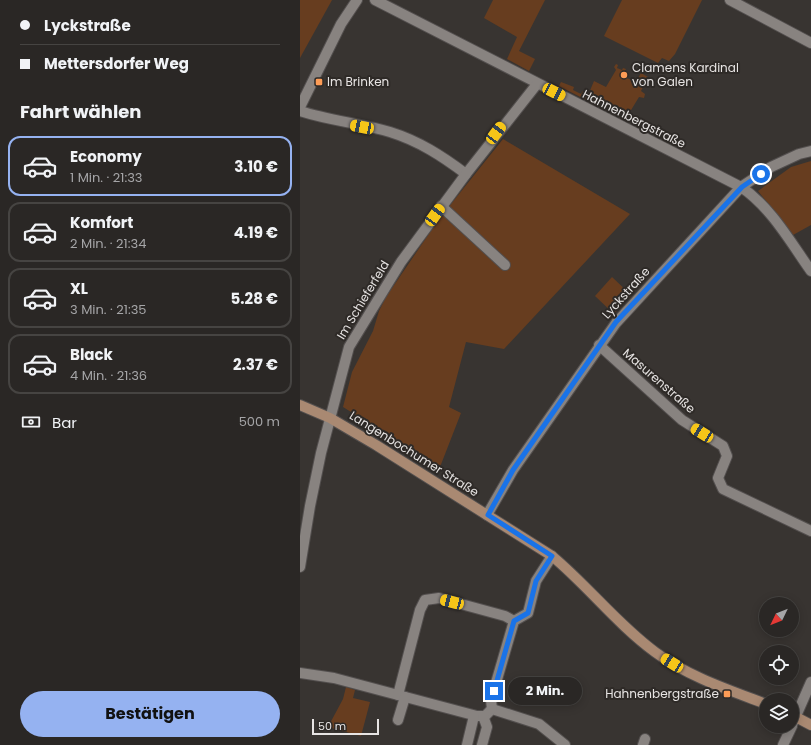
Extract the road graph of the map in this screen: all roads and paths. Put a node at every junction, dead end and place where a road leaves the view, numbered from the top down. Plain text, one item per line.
1 (357, 0) edge
2 (375, 0) edge
3 (730, 0) edge
4 (811, 43) edge
5 (537, 84) junction
6 (300, 107) edge
7 (300, 111) edge
8 (811, 151) edge
9 (466, 174) junction
10 (742, 187) junction
11 (441, 206) junction
12 (505, 265) dead end
13 (811, 271) edge
14 (599, 345) junction
15 (300, 405) edge
16 (330, 418) junction
17 (488, 515) junction
18 (811, 532) edge
19 (552, 556) junction
20 (300, 567) edge
21 (514, 621) junction
22 (300, 673) edge
23 (811, 682) edge
24 (401, 696) junction
25 (759, 701) edge
26 (799, 708) edge
27 (492, 709) junction
28 (479, 716) junction
29 (398, 720) dead end
30 (799, 722) edge
31 (811, 725) edge
32 (788, 733) edge
33 (467, 745) edge
34 (482, 745) edge
35 (565, 745) edge
36 (783, 745) edge

1 - 6 street
2 - 5 street, Hahnenbergstraße
3 - 4 street
5 - 9 street, Im Schieferfeld
5 - 10 street, Hahnenbergstraße
7 - 9 street
8 - 10 street, Lyckstraße
9 - 11 street, Im Schieferfeld
10 - 13 street, Hahnenbergstraße
10 - 14 street, Lyckstraße
11 - 12 street
11 - 16 street, Im Schieferfeld
14 - 17 street, Lyckstraße
14 - 18 street, Masurenstraße
15 - 16 street, Langenbochumer Straße
16 - 17 street, Langenbochumer Straße
16 - 20 street, Im Schieferfeld
17 - 19 street, Langenbochumer Straße
19 - 21 street
19 - 25 street, Langenbochumer Straße
21 - 24 street
21 - 27 street
22 - 24 street
23 - 26 street
24 - 28 street
24 - 29 street
27 - 28 street
27 - 35 street
28 - 33 street
28 - 34 street
30 - 31 street
32 - 36 street

